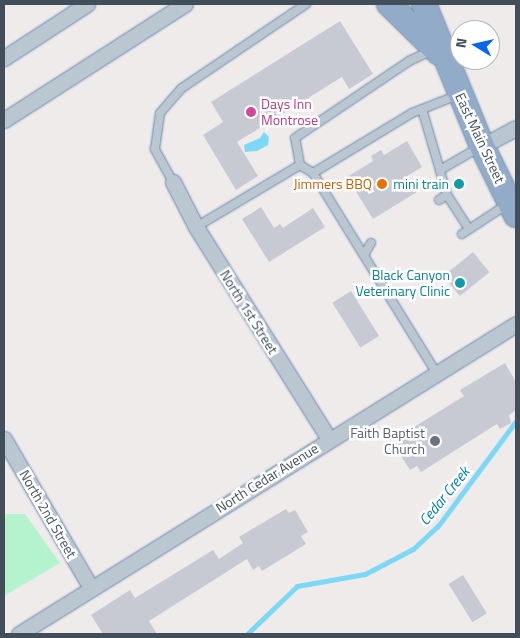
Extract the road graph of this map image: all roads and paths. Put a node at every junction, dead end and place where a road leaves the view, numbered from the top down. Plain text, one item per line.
1 (87, 4) edge
2 (186, 4) edge
3 (306, 4) edge
4 (389, 4) edge
5 (424, 4) edge
6 (440, 54) junction
7 (4, 58) edge
8 (460, 94) junction
9 (422, 109) junction
10 (4, 120) edge
11 (516, 128) edge
12 (482, 146) junction
13 (300, 166) junction
14 (440, 170) junction
15 (313, 173) junction
16 (173, 182) joint
17 (447, 195) junction
18 (439, 200) dead end
19 (513, 209) edge
20 (196, 227) junction
21 (371, 243) dead end
22 (364, 254) junction
23 (375, 274) junction
24 (386, 274) dead end
25 (516, 324) edge
26 (437, 374) junction
27 (4, 439) edge
28 (329, 439) junction
29 (92, 588) junction
30 (19, 634) edge

1 - 7 street
2 - 10 street
3 - 16 lane
4 - 6 highway
5 - 6 highway, East Main Street
6 - 8 highway, East Main Street
6 - 13 lane
8 - 9 lane
8 - 12 highway, East Main Street
9 - 14 lane
9 - 15 lane
11 - 12 street
12 - 14 lane
12 - 19 highway, East Main Street
13 - 15 lane
13 - 20 lane
14 - 17 lane
15 - 22 lane
16 - 20 street, North 1st Street
17 - 18 lane
17 - 19 lane
20 - 28 street, North 1st Street
21 - 22 lane
22 - 23 lane
23 - 24 lane
23 - 26 lane
25 - 26 street, North Cedar Avenue
26 - 28 street, North Cedar Avenue
27 - 29 street, North 2nd Street
28 - 29 street, North Cedar Avenue
29 - 30 street, North Cedar Avenue

